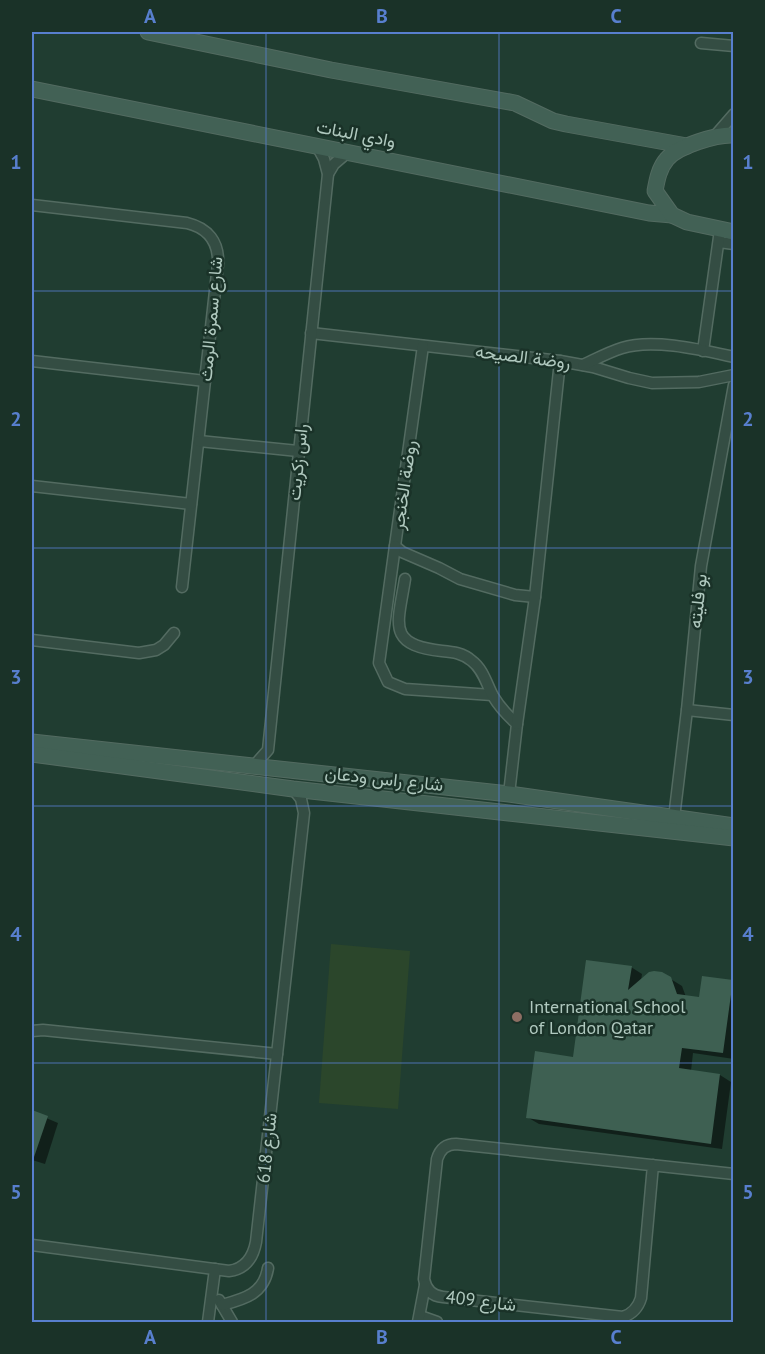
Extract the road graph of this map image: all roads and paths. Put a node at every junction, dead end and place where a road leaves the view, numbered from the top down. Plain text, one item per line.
1 (148, 32) edge
2 (701, 43) dead end
3 (734, 46) edge
4 (32, 89) edge
5 (734, 114) edge
6 (734, 135) edge
7 (714, 137) junction
8 (317, 146) junction
9 (687, 146) junction
10 (348, 152) junction
11 (328, 174) junction
12 (32, 206) edge
13 (672, 215) junction
14 (724, 234) edge
15 (734, 243) edge
16 (311, 333) junction
17 (423, 345) junction
18 (703, 351) junction
19 (734, 357) edge
20 (32, 361) edge
21 (560, 361) junction
22 (583, 365) junction
23 (734, 375) edge
24 (205, 381) junction
25 (734, 385) edge
26 (199, 441) junction
27 (298, 452) junction
28 (32, 486) edge
29 (191, 504) junction
30 (395, 546) junction
31 (405, 579) dead end
32 (182, 587) dead end
33 (535, 597) junction
34 (174, 633) dead end
35 (32, 640) edge
36 (492, 695) junction
37 (687, 710) junction
38 (734, 715) edge
39 (517, 724) junction
40 (32, 742) edge
41 (268, 750) junction
42 (32, 754) edge
43 (253, 767) junction
44 (282, 770) junction
45 (293, 789) junction
46 (320, 792) junction
47 (509, 794) junction
48 (304, 813) junction
49 (674, 818) junction
50 (734, 826) edge
51 (734, 838) edge
52 (32, 1026) edge
53 (43, 1030) junction
54 (32, 1031) edge
55 (278, 1054) junction
56 (653, 1165) junction
57 (734, 1173) edge
58 (32, 1245) edge
59 (268, 1268) dead end
60 (215, 1269) junction
61 (425, 1285) junction
62 (212, 1289) junction
63 (222, 1305) junction
64 (419, 1319) edge
65 (208, 1323) edge
66 (232, 1323) edge
67 (437, 1323) edge

1 - 9 street
2 - 3 street
4 - 8 street, وادي البنات
5 - 7 street
6 - 7 street
7 - 9 street
8 - 10 street, وادي البنات
8 - 11 street, راس زكريت
9 - 13 street
10 - 11 street
10 - 13 street, وادي البنات
11 - 16 street, راس زكريت
12 - 24 street, شارع سمرة الرمث
13 - 14 street, وادي البنات
14 - 15 street
14 - 18 street
16 - 17 street, روضة الصيحه
16 - 27 street, راس زكريت
17 - 21 street, روضة الصيحه
17 - 30 street, روضة الخنجر
18 - 19 street
18 - 22 street
20 - 24 street
21 - 22 street, روضة الصيحه
21 - 33 street
22 - 23 street, روضة الصيحه
24 - 26 street, شارع سمرة الرمث
25 - 37 street, بو فليته
26 - 27 street
26 - 29 street, شارع سمرة الرمث
27 - 41 street, راس زكريت
28 - 29 street
29 - 32 street, شارع سمرة الرمث
30 - 33 street, روضة الخنجر
30 - 36 street
31 - 36 street
33 - 39 street
34 - 35 street
36 - 39 street
37 - 38 street
37 - 49 street, بو فليته
39 - 47 street
40 - 43 street, شارع راس ودعان
41 - 43 street
41 - 44 street
42 - 45 street, شارع راس ودعان
43 - 44 street, شارع راس ودعان
44 - 47 street, شارع راس ودعان
45 - 46 street, شارع راس ودعان
45 - 48 street
46 - 48 street
46 - 51 street, شارع راس ودعان
47 - 49 street, شارع راس ودعان
48 - 55 street, شارع 618
49 - 50 street, شارع راس ودعان
52 - 53 street
53 - 54 street
53 - 55 street
55 - 60 street, شارع 618
56 - 57 street, شارع 409
56 - 61 street, شارع 409
56 - 61 street, شارع 409
58 - 60 street, شارع 618
59 - 63 street
60 - 62 street
61 - 64 street
62 - 63 street
62 - 65 street
63 - 66 street
64 - 67 street

